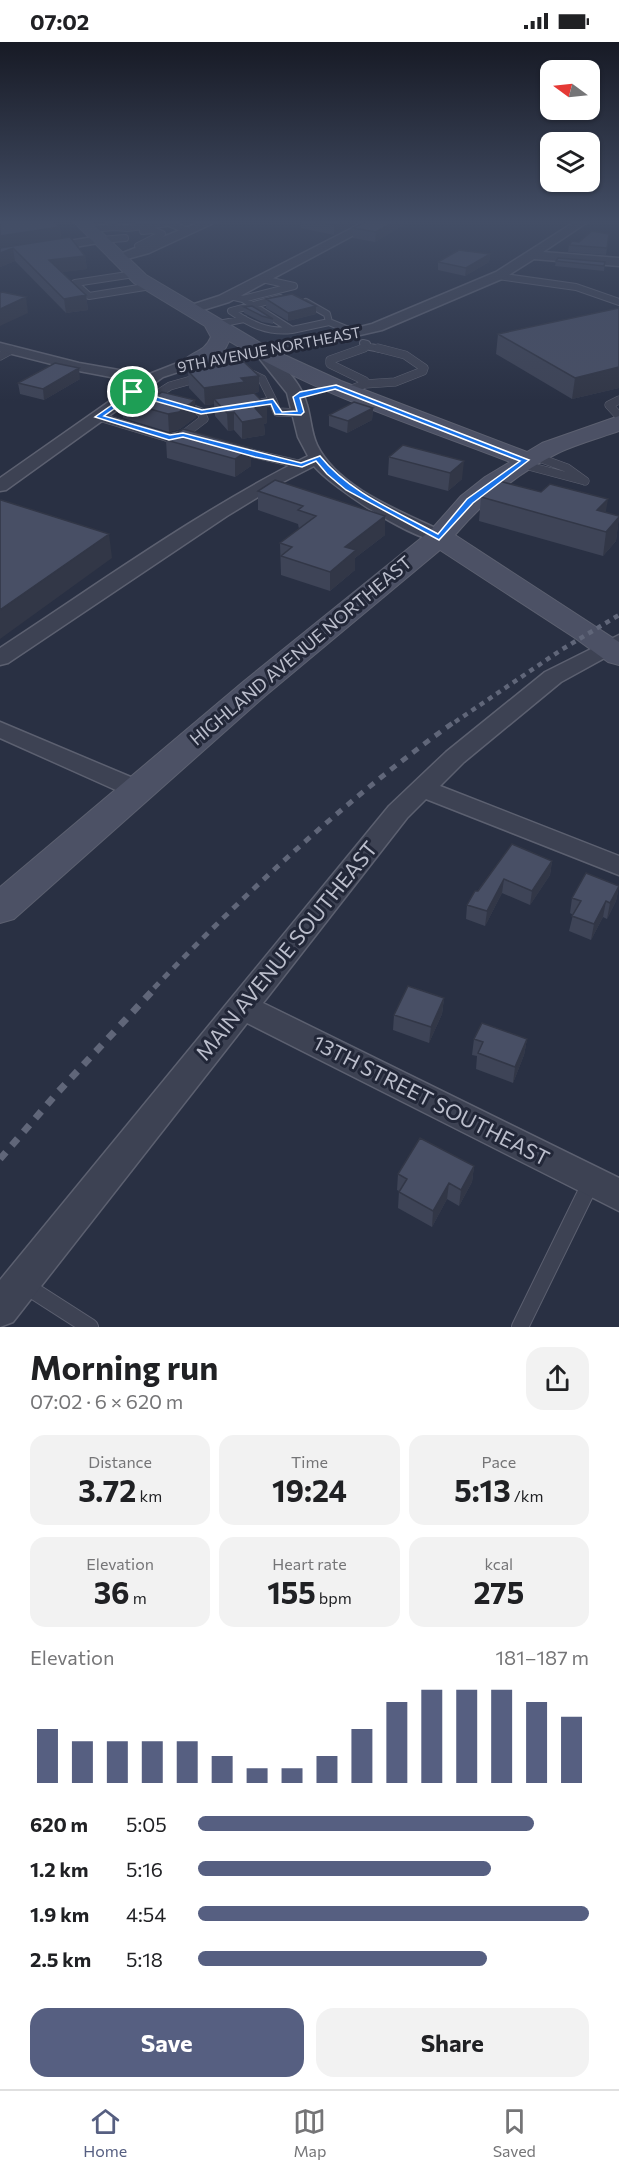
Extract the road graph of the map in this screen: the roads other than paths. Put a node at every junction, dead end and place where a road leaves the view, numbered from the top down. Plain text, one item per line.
1 (88, 281) edge
2 (144, 281) edge
3 (259, 281) edge
4 (271, 281) edge
5 (487, 281) edge
6 (533, 281) edge
7 (151, 286) junction
8 (289, 296) edge
9 (236, 297) junction
10 (297, 297) edge
11 (619, 302) edge
12 (252, 304) junction
13 (190, 310) junction
14 (244, 318) junction
15 (329, 322) junction
16 (214, 325) junction
17 (292, 330) junction
18 (353, 334) junction
19 (365, 346) junction
20 (4, 351) edge
21 (262, 352) junction
22 (190, 364) junction
23 (241, 371) edge
24 (214, 375) edge
25 (150, 380) junction
26 (349, 387) junction
27 (133, 392) junction
28 (153, 397) junction
29 (162, 400) edge
30 (619, 400) edge
31 (273, 401) junction
32 (172, 402) edge
33 (299, 405) junction
34 (243, 406) edge
35 (212, 411) edge
36 (201, 412) junction
37 (619, 416) edge
38 (99, 417) junction
39 (619, 423) edge
40 (183, 435) junction
41 (201, 440) edge
42 (223, 446) edge
43 (527, 460) junction
44 (310, 461) junction
45 (0, 486) edge
46 (439, 537) junction
47 (615, 648) edge
48 (0, 658) edge
49 (0, 729) edge
50 (421, 788) junction
51 (136, 789) junction
52 (619, 866) edge
53 (0, 909) edge
54 (242, 1006) junction
55 (605, 1188) edge
56 (20, 1283) junction
57 (0, 1309) edge
58 (90, 1327) edge
59 (520, 1327) edge

1 - 7 lane
2 - 7 main road
3 - 9 street
4 - 9 lane
5 - 18 street, 9TH AVENUE NORTHEAST
6 - 11 lane
7 - 13 main road
8 - 12 lane
9 - 12 lane
9 - 13 street
10 - 15 lane
12 - 14 lane
12 - 17 lane
13 - 16 main road
14 - 16 lane
14 - 17 lane
15 - 17 lane
15 - 18 lane
16 - 21 main road
16 - 22 main road
18 - 19 lane
18 - 21 street, 9TH AVENUE NORTHEAST
19 - 26 lane
19 - 26 lane
20 - 25 street
21 - 22 street, 9TH AVENUE NORTHEAST
21 - 26 main road
21 - 33 street
22 - 25 street, 9TH AVENUE NORTHEAST
23 - 31 lane
24 - 28 lane
25 - 27 street, 9TH AVENUE NORTHEAST
26 - 33 main road
26 - 43 main road
27 - 28 lane
27 - 38 street, 9TH AVENUE NORTHEAST
28 - 29 lane
30 - 37 lane
31 - 33 lane
31 - 34 lane
32 - 36 lane
33 - 44 street
35 - 36 lane
36 - 40 lane
38 - 40 lane
38 - 45 street, 9TH AVENUE NORTHEAST
39 - 43 main road, HIGHLAND AVENUE NORTHEAST
40 - 41 lane
42 - 44 lane
43 - 43 lane
43 - 46 main road, HIGHLAND AVENUE NORTHEAST
44 - 46 street
44 - 48 street
46 - 47 main road
46 - 51 main road, HIGHLAND AVENUE NORTHEAST
47 - 50 street, MAIN AVENUE SOUTHEAST
49 - 51 street
50 - 52 street
50 - 54 street, MAIN AVENUE SOUTHEAST
51 - 53 main road, HIGHLAND AVENUE NORTHEAST
54 - 55 street, 13TH STREET SOUTHEAST
54 - 56 street, MAIN AVENUE SOUTHEAST
55 - 59 lane
56 - 57 street, MAIN AVENUE SOUTHEAST
56 - 58 lane

